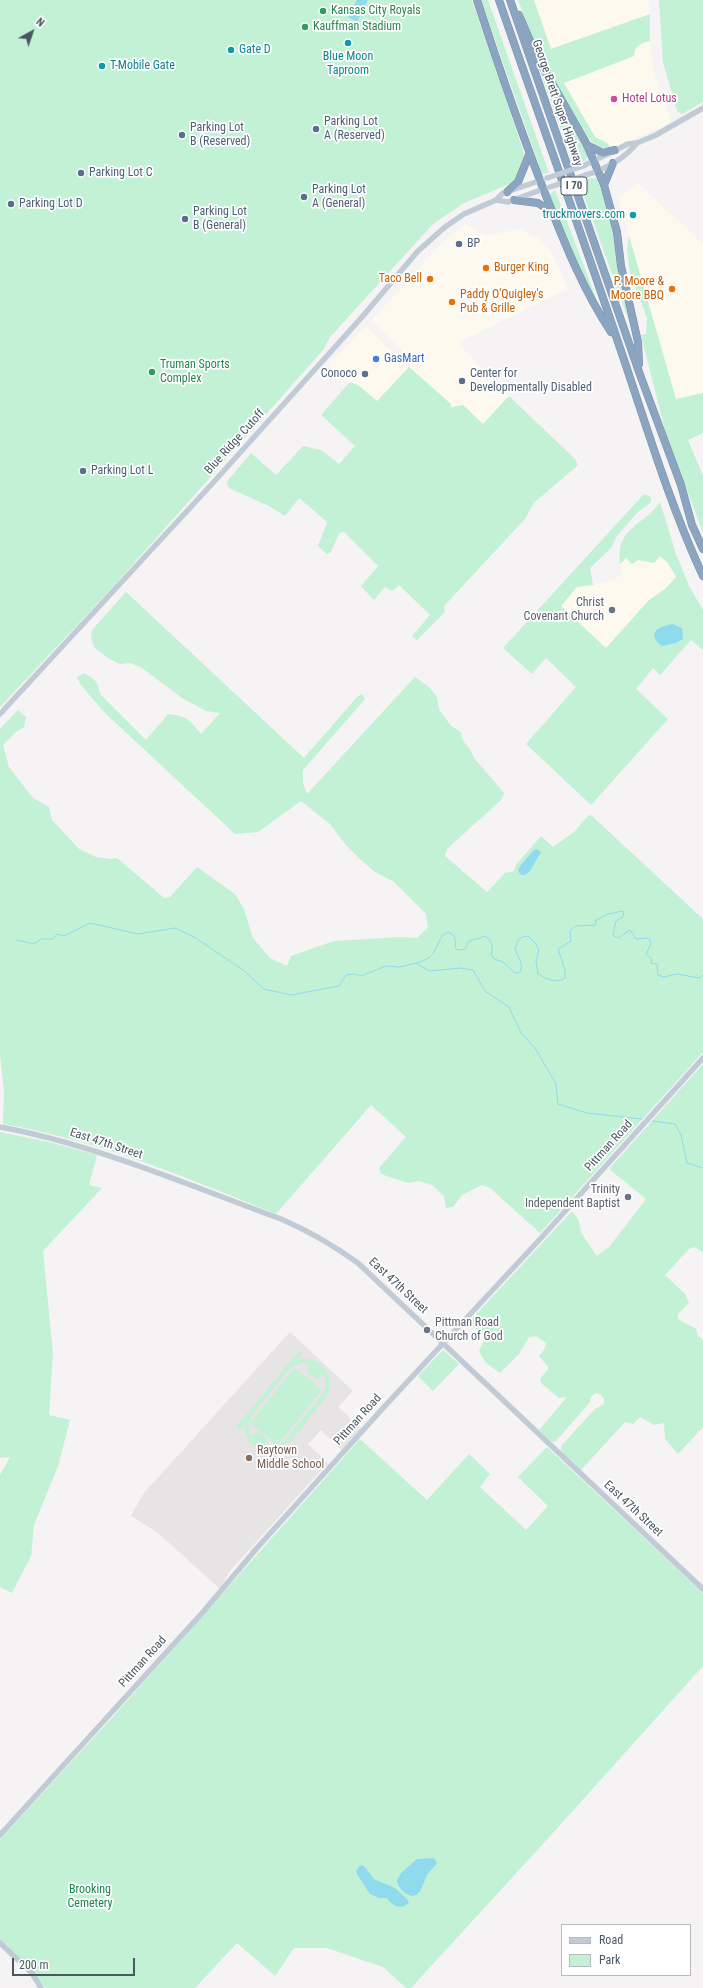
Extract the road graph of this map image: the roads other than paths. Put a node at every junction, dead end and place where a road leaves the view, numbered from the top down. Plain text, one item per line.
1 (476, 0) edge
2 (499, 0) edge
3 (510, 0) edge
4 (703, 108) edge
5 (637, 143) junction
6 (587, 145) junction
7 (615, 150) junction
8 (529, 155) junction
9 (593, 162) junction
10 (613, 163) junction
11 (598, 171) junction
12 (540, 180) junction
13 (604, 185) junction
14 (547, 188) junction
15 (507, 192) junction
16 (496, 200) junction
17 (514, 200) junction
18 (553, 213) junction
19 (618, 343) junction
20 (639, 372) junction
21 (703, 549) edge
22 (703, 576) edge
23 (0, 714) edge
24 (703, 1058) edge
25 (0, 1127) edge
26 (443, 1344) junction
27 (703, 1589) edge
28 (0, 1835) edge
29 (0, 1943) edge
30 (42, 1988) edge

1 - 8 highway
2 - 19 highway, George Brett Super Highway / I 70
3 - 6 highway
3 - 20 highway, George Brett Super Highway / I 70
4 - 5 main road, Blue Ridge Cutoff
5 - 7 main road, Blue Ridge Cutoff
5 - 10 main road, Blue Ridge Cutoff
6 - 7 highway
6 - 9 highway
7 - 9 main road, Blue Ridge Cutoff
8 - 12 highway
8 - 15 highway
9 - 11 highway
9 - 12 main road, Blue Ridge Cutoff, bridge
10 - 11 main road, Blue Ridge Cutoff
10 - 13 highway
11 - 13 highway
11 - 14 main road, Blue Ridge Cutoff, bridge
12 - 14 highway
12 - 15 main road, Blue Ridge Cutoff
13 - 20 highway
14 - 17 main road, Blue Ridge Cutoff
14 - 18 highway
15 - 16 main road, Blue Ridge Cutoff
16 - 17 main road, Blue Ridge Cutoff
16 - 23 main road, Blue Ridge Cutoff
17 - 18 highway
18 - 19 highway
19 - 22 highway, I 70
20 - 21 highway, I 70
24 - 26 main road, Pittman Road
25 - 26 main road, East 47th Street
26 - 27 main road, East 47th Street
26 - 28 main road, Pittman Road
29 - 30 main road

